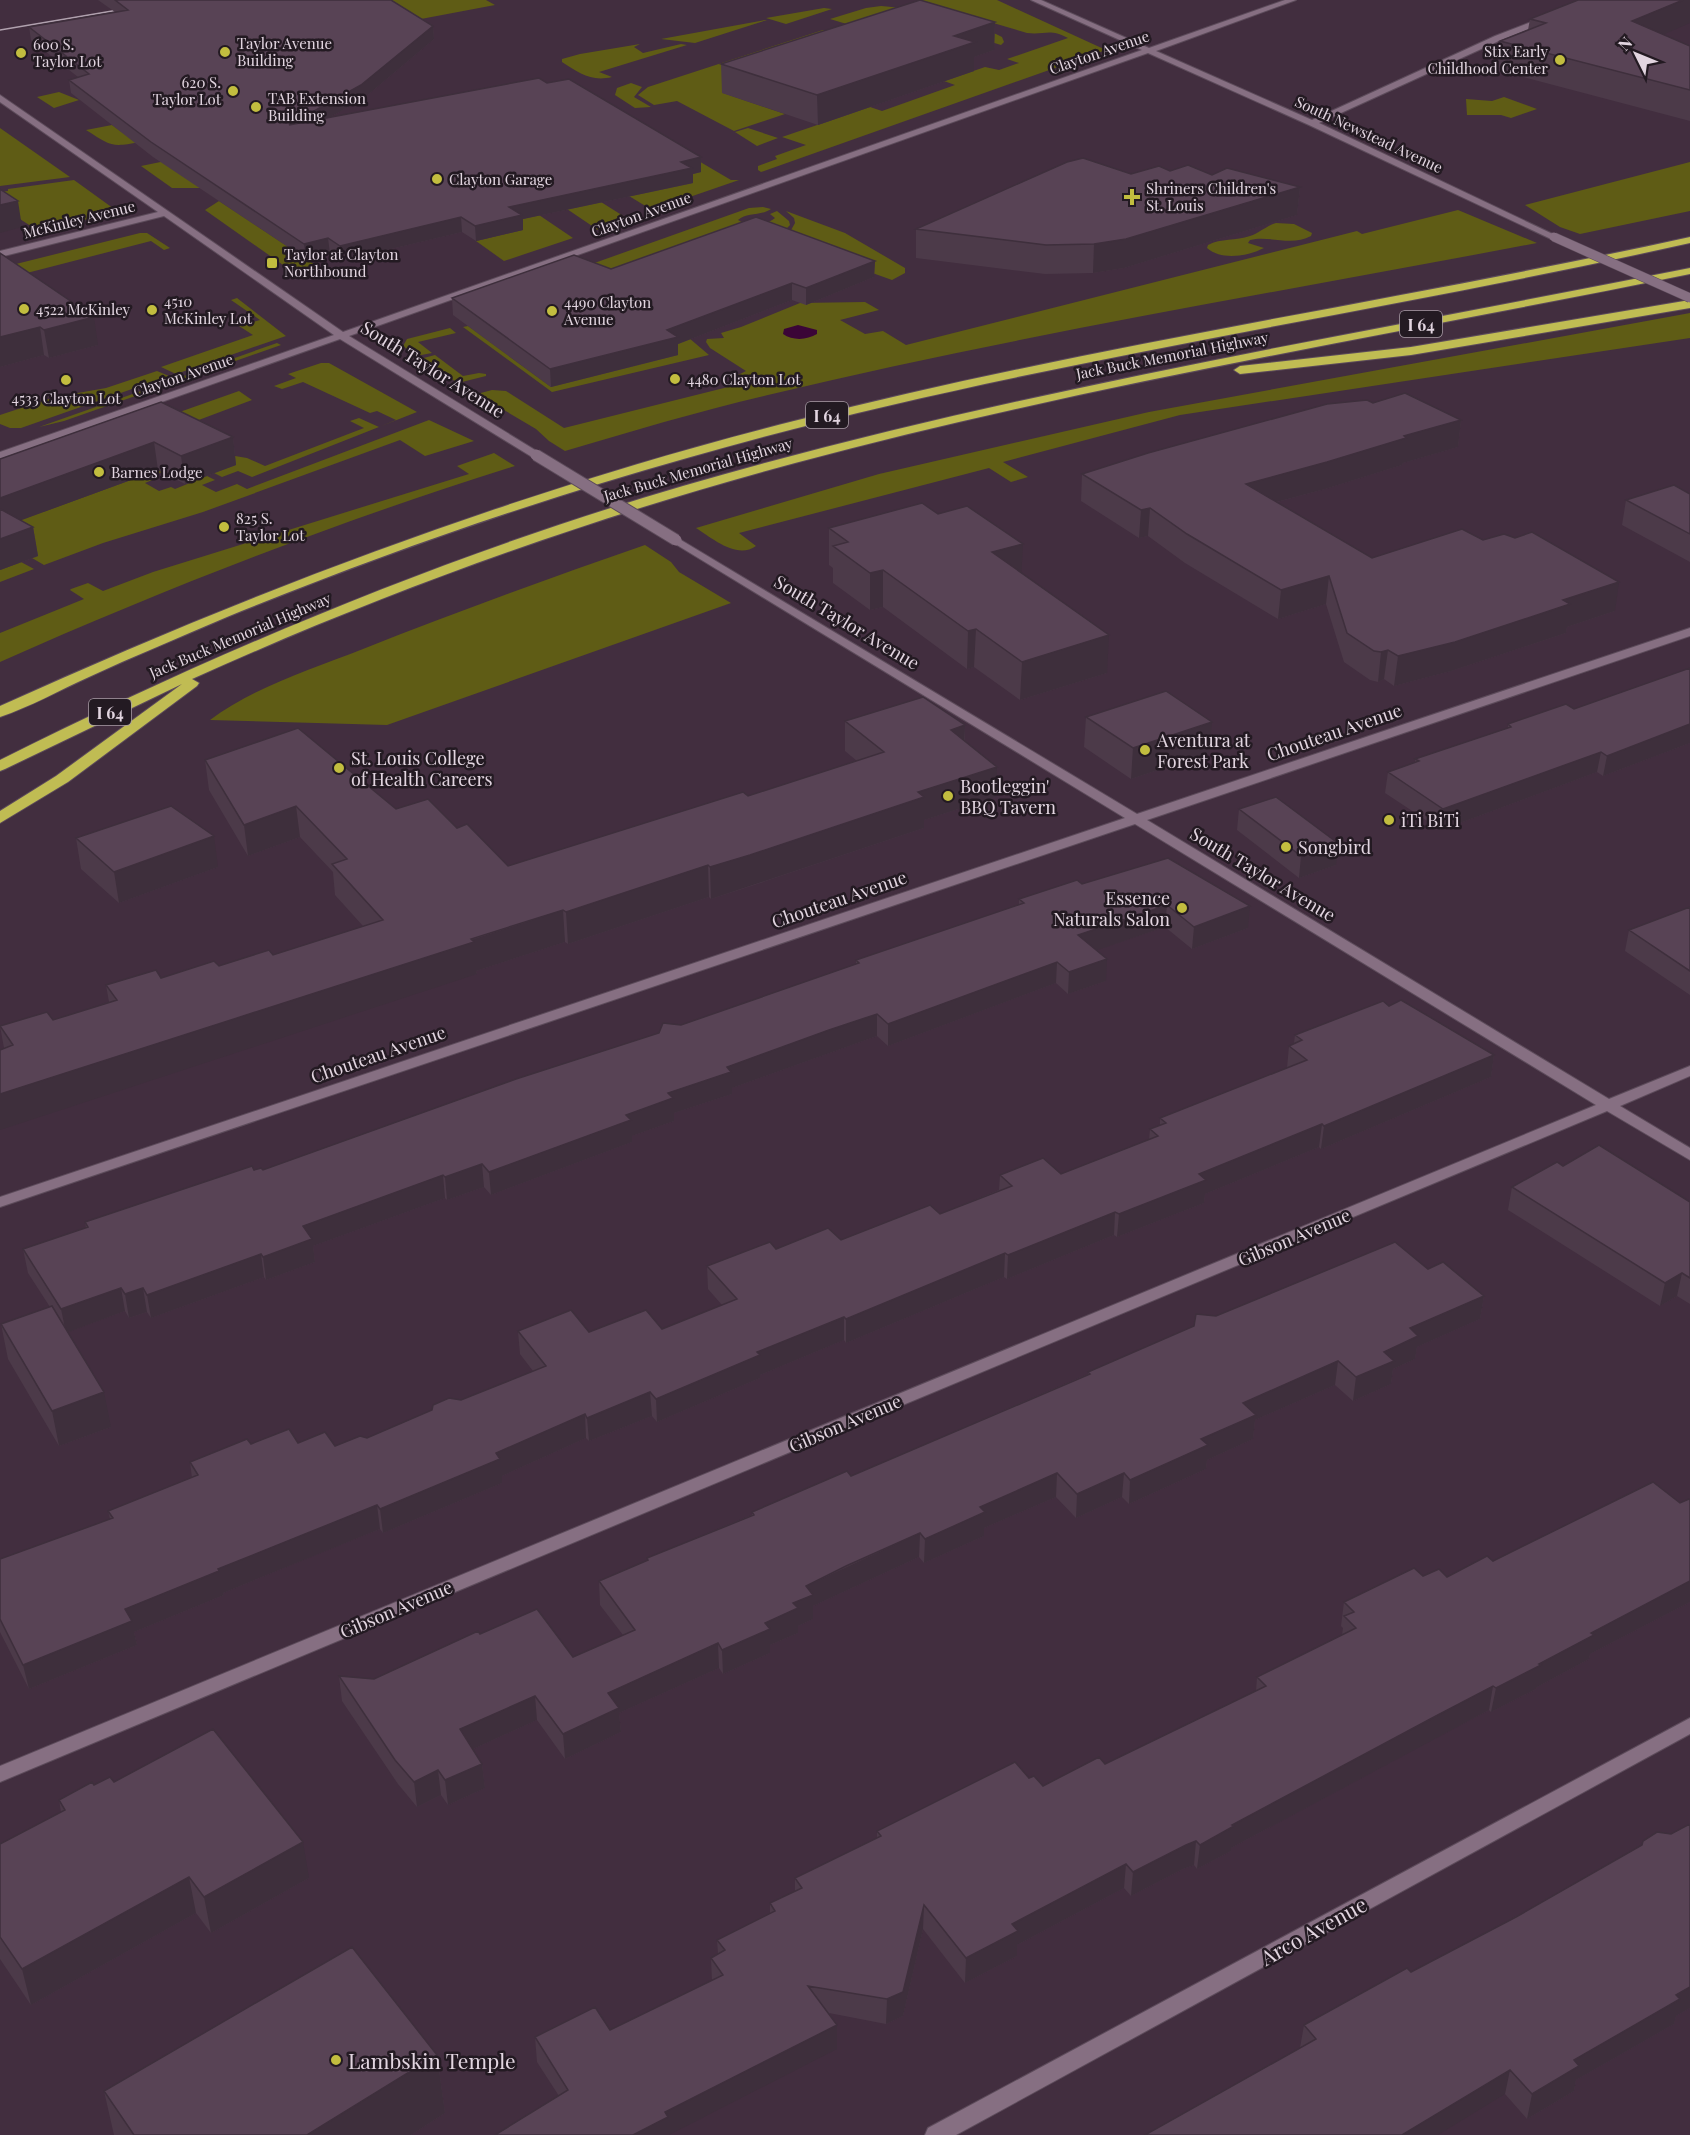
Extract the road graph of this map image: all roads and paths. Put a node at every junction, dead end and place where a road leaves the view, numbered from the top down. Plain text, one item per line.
1 (1035, 0) edge
2 (1292, 0) edge
3 (1553, 17) edge
4 (1148, 51) junction
5 (0, 98) edge
6 (1312, 123) junction
7 (166, 213) junction
8 (1690, 240) edge
9 (0, 254) edge
10 (1690, 271) edge
11 (1690, 298) edge
12 (1690, 304) edge
13 (341, 335) junction
14 (1152, 377) junction
15 (0, 456) edge
16 (1690, 632) edge
17 (222, 660) junction
18 (0, 712) edge
19 (0, 766) edge
20 (0, 818) edge
21 (1134, 820) junction
22 (1690, 1071) edge
23 (1608, 1106) junction
24 (1690, 1155) edge
25 (0, 1202) edge
26 (1690, 1725) edge
27 (0, 1774) edge
28 (936, 2135) edge

1 - 4 street, South Newstead Avenue
2 - 4 street, Clayton Avenue
3 - 6 street
4 - 6 street, South Newstead Avenue
4 - 13 street, Clayton Avenue
5 - 7 street, South Taylor Avenue
6 - 11 street, South Newstead Avenue, bridge
7 - 9 street, McKinley Avenue
7 - 13 street, South Taylor Avenue
8 - 18 highway, Jack Buck Memorial Highway / I 64
10 - 14 highway, Jack Buck Memorial Highway / I 64
12 - 14 highway
13 - 15 street, Clayton Avenue
13 - 21 street, South Taylor Avenue, bridge
14 - 17 highway, Jack Buck Memorial Highway / I 64
16 - 21 street, Chouteau Avenue
17 - 19 highway, Jack Buck Memorial Highway / I 64
17 - 20 highway
21 - 23 street, South Taylor Avenue
21 - 25 street, Chouteau Avenue
22 - 23 street, Gibson Avenue
23 - 24 street, South Taylor Avenue
23 - 27 street, Gibson Avenue
26 - 28 street, Arco Avenue

